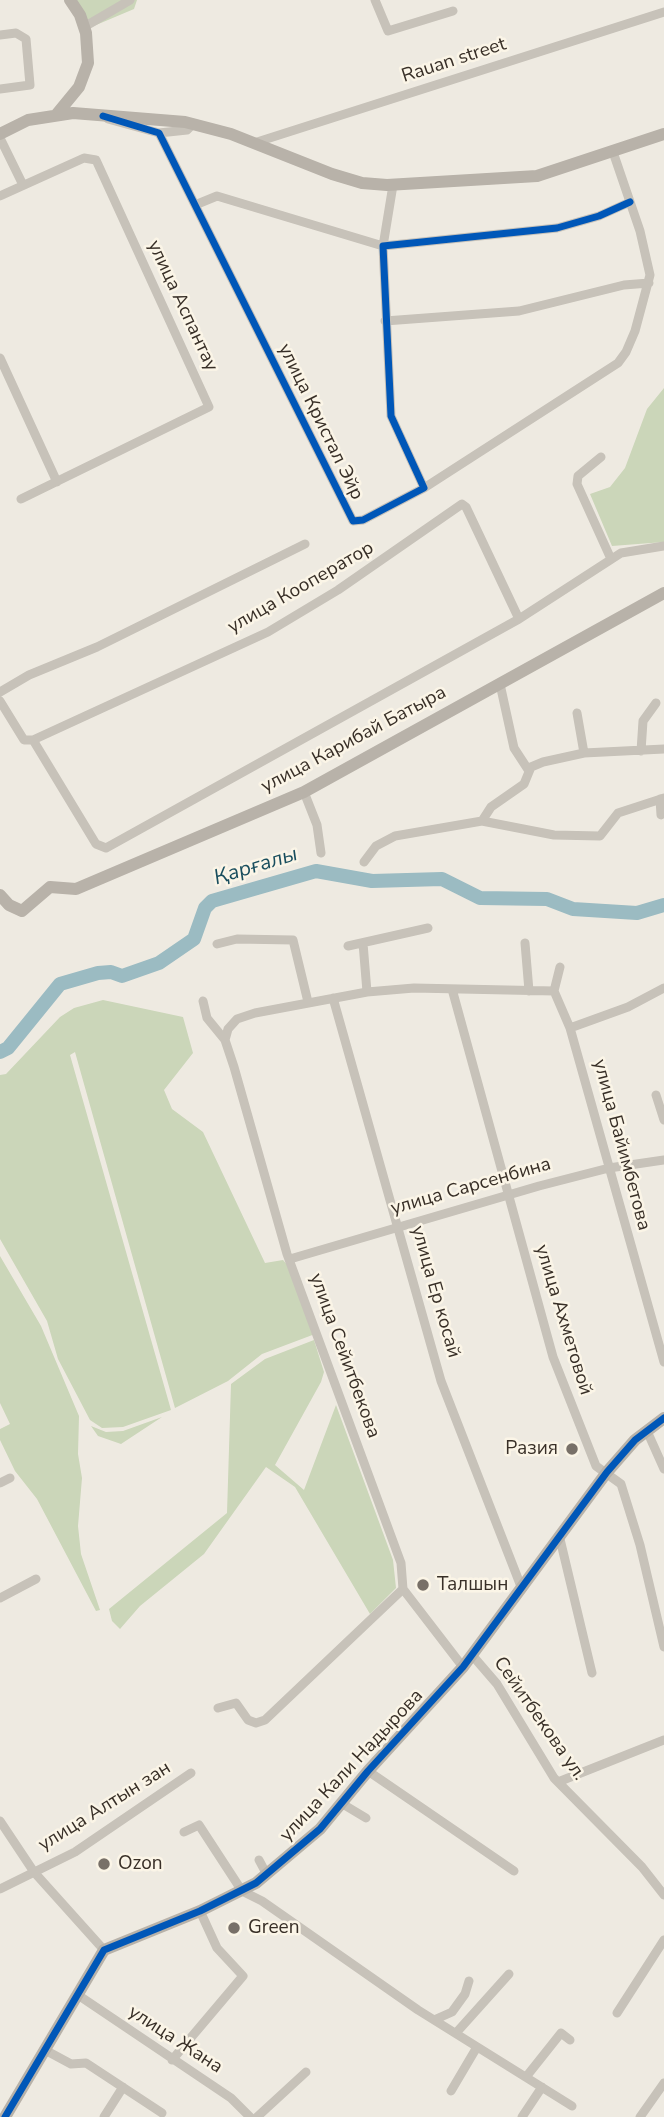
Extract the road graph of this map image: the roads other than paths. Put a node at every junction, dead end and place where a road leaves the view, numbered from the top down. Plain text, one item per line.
1 (70, 0) edge
2 (130, 0) edge
3 (375, 0) edge
4 (453, 11) dead end
5 (664, 12) edge
6 (83, 27) junction
7 (0, 35) edge
8 (0, 89) edge
9 (56, 115) junction
10 (103, 116) junction
11 (193, 124) junction
12 (159, 133) junction
13 (664, 134) edge
14 (0, 136) edge
15 (254, 143) junction
16 (613, 152) junction
17 (0, 183) edge
18 (23, 185) junction
19 (393, 185) junction
20 (3, 194) edge
21 (630, 202) junction
22 (195, 205) junction
23 (383, 247) junction
24 (649, 283) junction
25 (385, 321) junction
26 (0, 358) edge
27 (601, 457) dead end
28 (57, 482) junction
29 (424, 488) junction
30 (21, 499) dead end
31 (305, 544) dead end
32 (664, 546) edge
33 (611, 559) junction
34 (664, 593) edge
35 (519, 618) junction
36 (500, 684) junction
37 (0, 692) edge
38 (0, 701) edge
39 (656, 703) dead end
40 (577, 713) dead end
41 (33, 740) junction
42 (664, 749) edge
43 (640, 751) junction
44 (584, 753) junction
45 (529, 771) junction
46 (304, 792) junction
47 (662, 806) edge
48 (482, 821) junction
49 (321, 853) dead end
50 (364, 863) dead end
51 (0, 895) edge
52 (428, 928) dead end
53 (363, 943) junction
54 (525, 943) dead end
55 (217, 944) dead end
56 (348, 946) dead end
57 (560, 967) dead end
58 (664, 988) edge
59 (452, 989) junction
60 (529, 990) junction
61 (554, 991) junction
62 (367, 992) junction
63 (333, 998) junction
64 (203, 1001) dead end
65 (308, 1002) junction
66 (570, 1028) junction
67 (225, 1040) junction
68 (656, 1095) dead end
69 (664, 1120) edge
70 (664, 1160) edge
71 (609, 1168) junction
72 (508, 1195) junction
73 (398, 1226) junction
74 (290, 1259) junction
75 (664, 1362) edge
76 (664, 1418) edge
77 (647, 1431) junction
78 (664, 1469) edge
79 (607, 1472) junction
80 (10, 1478) dead end
81 (0, 1483) edge
82 (560, 1539) junction
83 (36, 1579) dead end
84 (403, 1589) junction
85 (522, 1590) junction
86 (0, 1598) edge
87 (664, 1647) edge
88 (472, 1655) junction
89 (463, 1667) junction
90 (592, 1673) dead end
91 (218, 1708) dead end
92 (664, 1740) edge
93 (368, 1771) junction
94 (191, 1773) dead end
95 (558, 1782) junction
96 (341, 1803) junction
97 (366, 1818) dead end
98 (0, 1821) edge
99 (184, 1832) dead end
100 (259, 1860) dead end
101 (514, 1871) dead end
102 (34, 1872) junction
103 (267, 1875) junction
104 (0, 1889) edge
105 (242, 1891) junction
106 (664, 1895) edge
107 (200, 1911) junction
108 (664, 1940) edge
109 (104, 1950) junction
110 (509, 1974) dead end
111 (469, 1981) dead end
112 (78, 1995) junction
113 (617, 2014) dead end
114 (433, 2020) junction
115 (456, 2033) junction
116 (570, 2040) dead end
117 (477, 2047) junction
118 (45, 2050) junction
119 (172, 2060) junction
120 (306, 2072) dead end
121 (526, 2077) junction
122 (664, 2083) edge
123 (123, 2087) junction
124 (542, 2087) junction
125 (451, 2091) dead end
126 (572, 2106) dead end
127 (162, 2113) dead end
128 (5, 2117) edge
129 (104, 2117) edge
130 (250, 2117) edge
131 (257, 2117) edge
132 (522, 2117) edge
133 (640, 2117) edge

1 - 6 street
2 - 6 street
3 - 4 street
5 - 15 street, Rauan street
6 - 9 street
7 - 8 street
9 - 10 street
9 - 14 street
10 - 11 street
10 - 12 street
11 - 12 street
11 - 15 street
12 - 22 street, улица Кристал Эйр
13 - 16 street
14 - 18 street
15 - 19 street
16 - 19 street
16 - 21 street, улица Кристал Эйр
17 - 20 street
18 - 20 street, улица Аспантау
18 - 28 street, улица Аспантау
19 - 23 street
21 - 23 street
21 - 24 street, улица Кристал Эйр
22 - 23 street
22 - 29 street, улица Кристал Эйр
23 - 25 street
24 - 25 street
24 - 29 street, улица Кристал Эйр
25 - 29 street
26 - 28 street
27 - 33 street
28 - 30 street, улица Аспантау
31 - 37 street
32 - 33 street
33 - 35 street
34 - 36 street, улица Карибай Батыра
35 - 41 street
35 - 41 street, улица Кооператор
36 - 45 street
36 - 46 street, улица Карибай Батыра
38 - 41 street
39 - 43 street
40 - 44 street
42 - 43 street
43 - 44 street
44 - 45 street
45 - 48 street
46 - 49 street
46 - 51 street, улица Карибай Батыра
47 - 48 street
48 - 50 street
52 - 53 street
53 - 56 street
53 - 62 street
54 - 60 street
55 - 65 street
57 - 61 street
58 - 66 street
59 - 60 street
59 - 62 street
59 - 72 street, улица Ахметовой
60 - 61 street
61 - 66 street, улица Байимбетова
62 - 63 street
63 - 65 street
63 - 73 street, улица Ер косай
64 - 67 street, улица Сейитбекова
65 - 67 street
66 - 71 street, улица Байимбетова
67 - 74 street, улица Сейитбекова
68 - 69 street
70 - 71 street, улица Сарсенбина
71 - 72 street, улица Сарсенбина
71 - 75 street, улица Байимбетова
72 - 73 street, улица Сарсенбина
72 - 79 street, улица Ахметовой
73 - 74 street, улица Сарсенбина
73 - 85 street, улица Ер косай
74 - 84 street, улица Сейитбекова
76 - 77 street, улица Кали Надырова
77 - 78 street
77 - 79 street, улица Кали Надырова
79 - 82 street, улица Кали Надырова
79 - 87 street, улица Ахметовой
80 - 81 street
82 - 85 street, улица Кали Надырова
82 - 90 street
83 - 86 street
84 - 89 street, улица Сейитбекова
84 - 91 street
85 - 88 street, улица Кали Надырова
88 - 89 street, улица Кали Надырова
88 - 95 street, Сейитбекова ул.
89 - 93 street, улица Кали Надырова
92 - 95 street
93 - 96 street, улица Кали Надырова
93 - 101 street
94 - 102 street, улица Алтын зан
95 - 106 street, Сейитбекова ул.
96 - 97 street
96 - 103 street, улица Кали Надырова
98 - 102 street
99 - 105 street
100 - 103 street
102 - 104 street, улица Алтын зан
102 - 109 street
103 - 105 street, улица Кали Надырова
105 - 107 street, улица Кали Надырова
105 - 114 street
107 - 109 street, улица Кали Надырова
107 - 119 street
108 - 113 street
109 - 112 street
110 - 115 street
111 - 114 street
112 - 118 street
112 - 119 street, улица Жана
114 - 115 street
115 - 117 street
116 - 121 street
117 - 121 street
117 - 125 street
118 - 123 street
118 - 128 street
119 - 130 street, улица Жана
120 - 131 street
121 - 124 street
122 - 133 street
123 - 127 street
123 - 129 street
124 - 126 street
124 - 132 street

